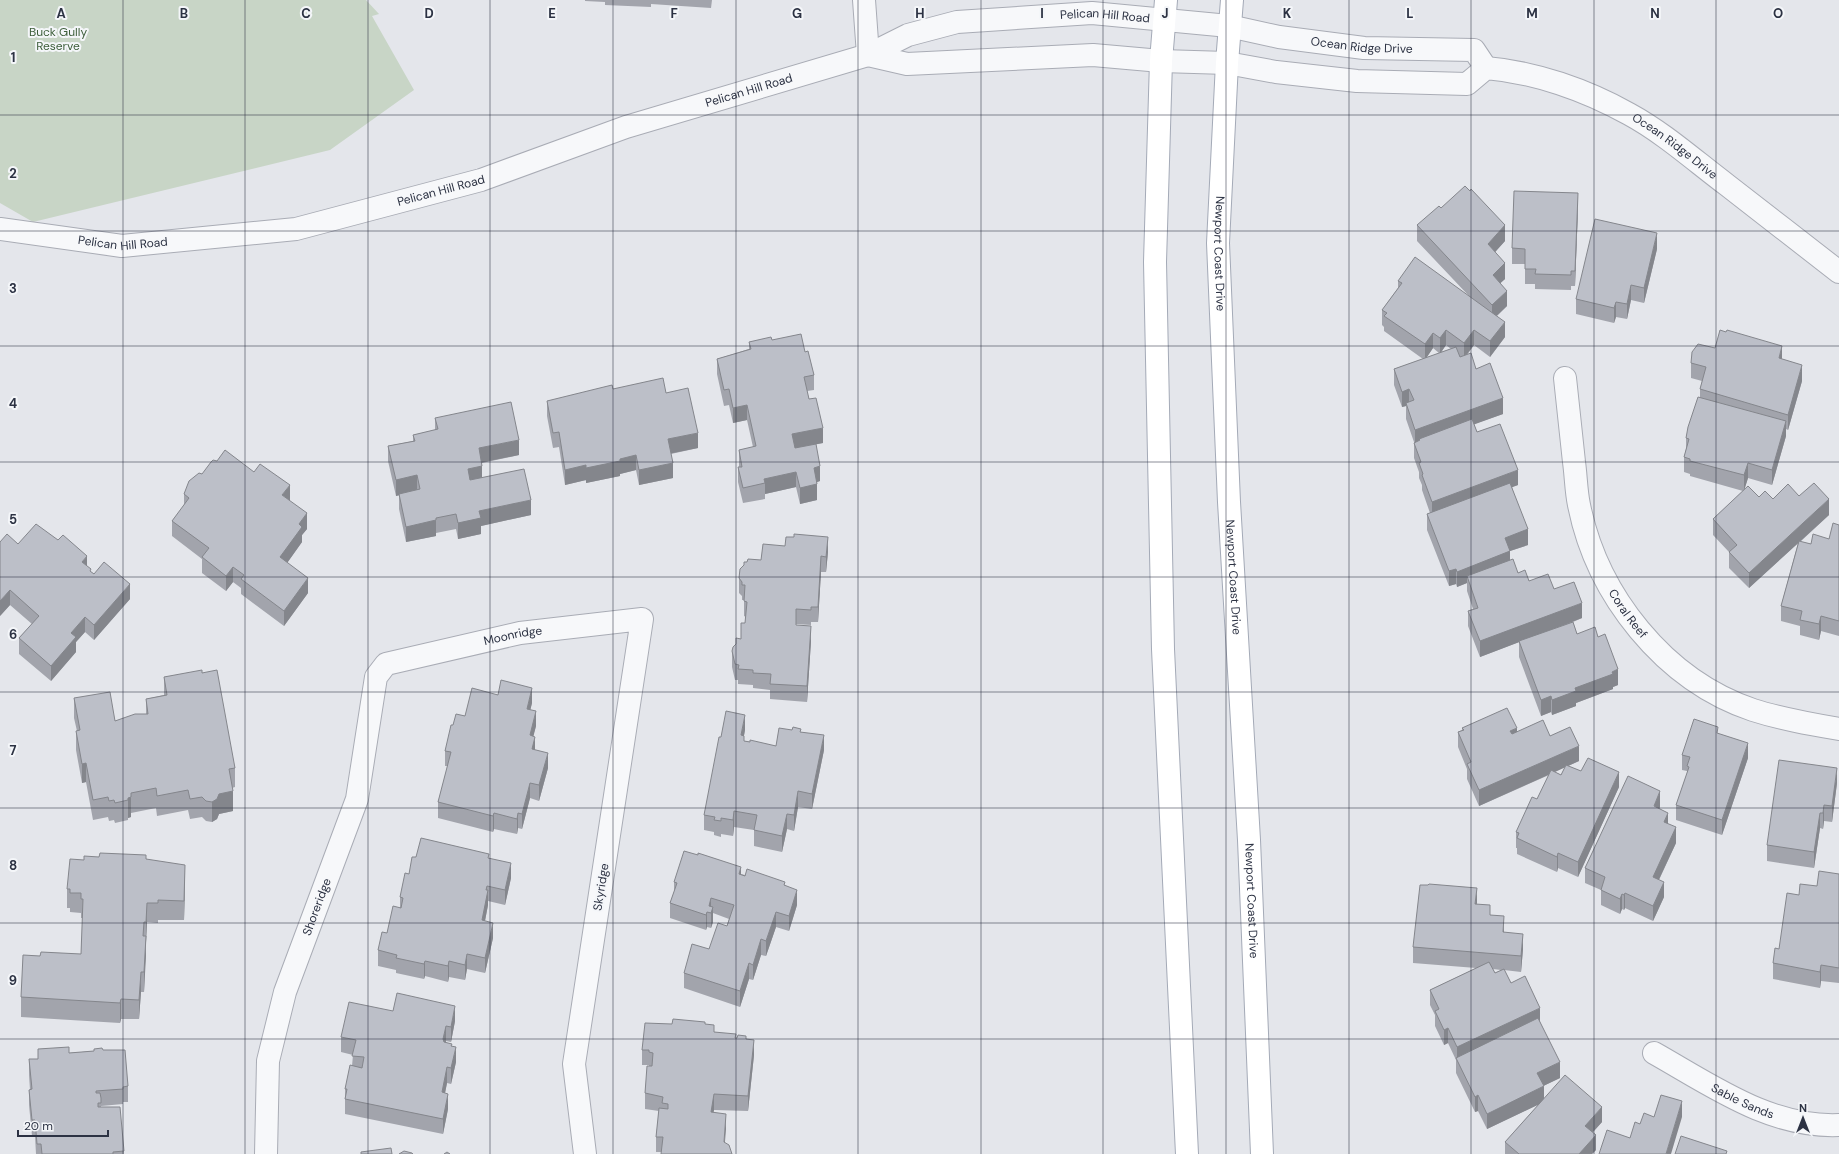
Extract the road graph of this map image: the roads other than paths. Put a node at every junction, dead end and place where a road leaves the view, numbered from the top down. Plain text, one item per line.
1 (864, 0) edge
2 (1232, 0) edge
3 (1165, 10) edge
4 (1229, 26) junction
5 (868, 55) junction
6 (1161, 61) junction
7 (1227, 63) junction
8 (1486, 68) junction
9 (0, 229) edge
10 (1839, 272) edge
11 (1565, 378) dead end
12 (642, 619) joint
13 (386, 664) joint
14 (1839, 729) edge
15 (1654, 1053) dead end
16 (1839, 1125) edge
17 (266, 1154) edge
18 (585, 1154) edge
19 (1188, 1154) edge
20 (1262, 1154) edge

1 - 5 street
2 - 4 main road, Newport Coast Drive
3 - 4 street, Pelican Hill Road
3 - 5 street, Pelican Hill Road
3 - 6 main road
4 - 7 main road, Newport Coast Drive
4 - 8 street, Ocean Ridge Drive
5 - 6 street, Pelican Hill Road
5 - 9 street, Pelican Hill Road
6 - 7 street, Pelican Hill Road
6 - 19 main road
7 - 8 street
7 - 20 main road, Newport Coast Drive
8 - 10 street, Ocean Ridge Drive
11 - 14 street, Coral Reef
12 - 13 street, Moonridge
12 - 18 street, Skyridge
13 - 17 street, Shoreridge
15 - 16 street, Sable Sands

